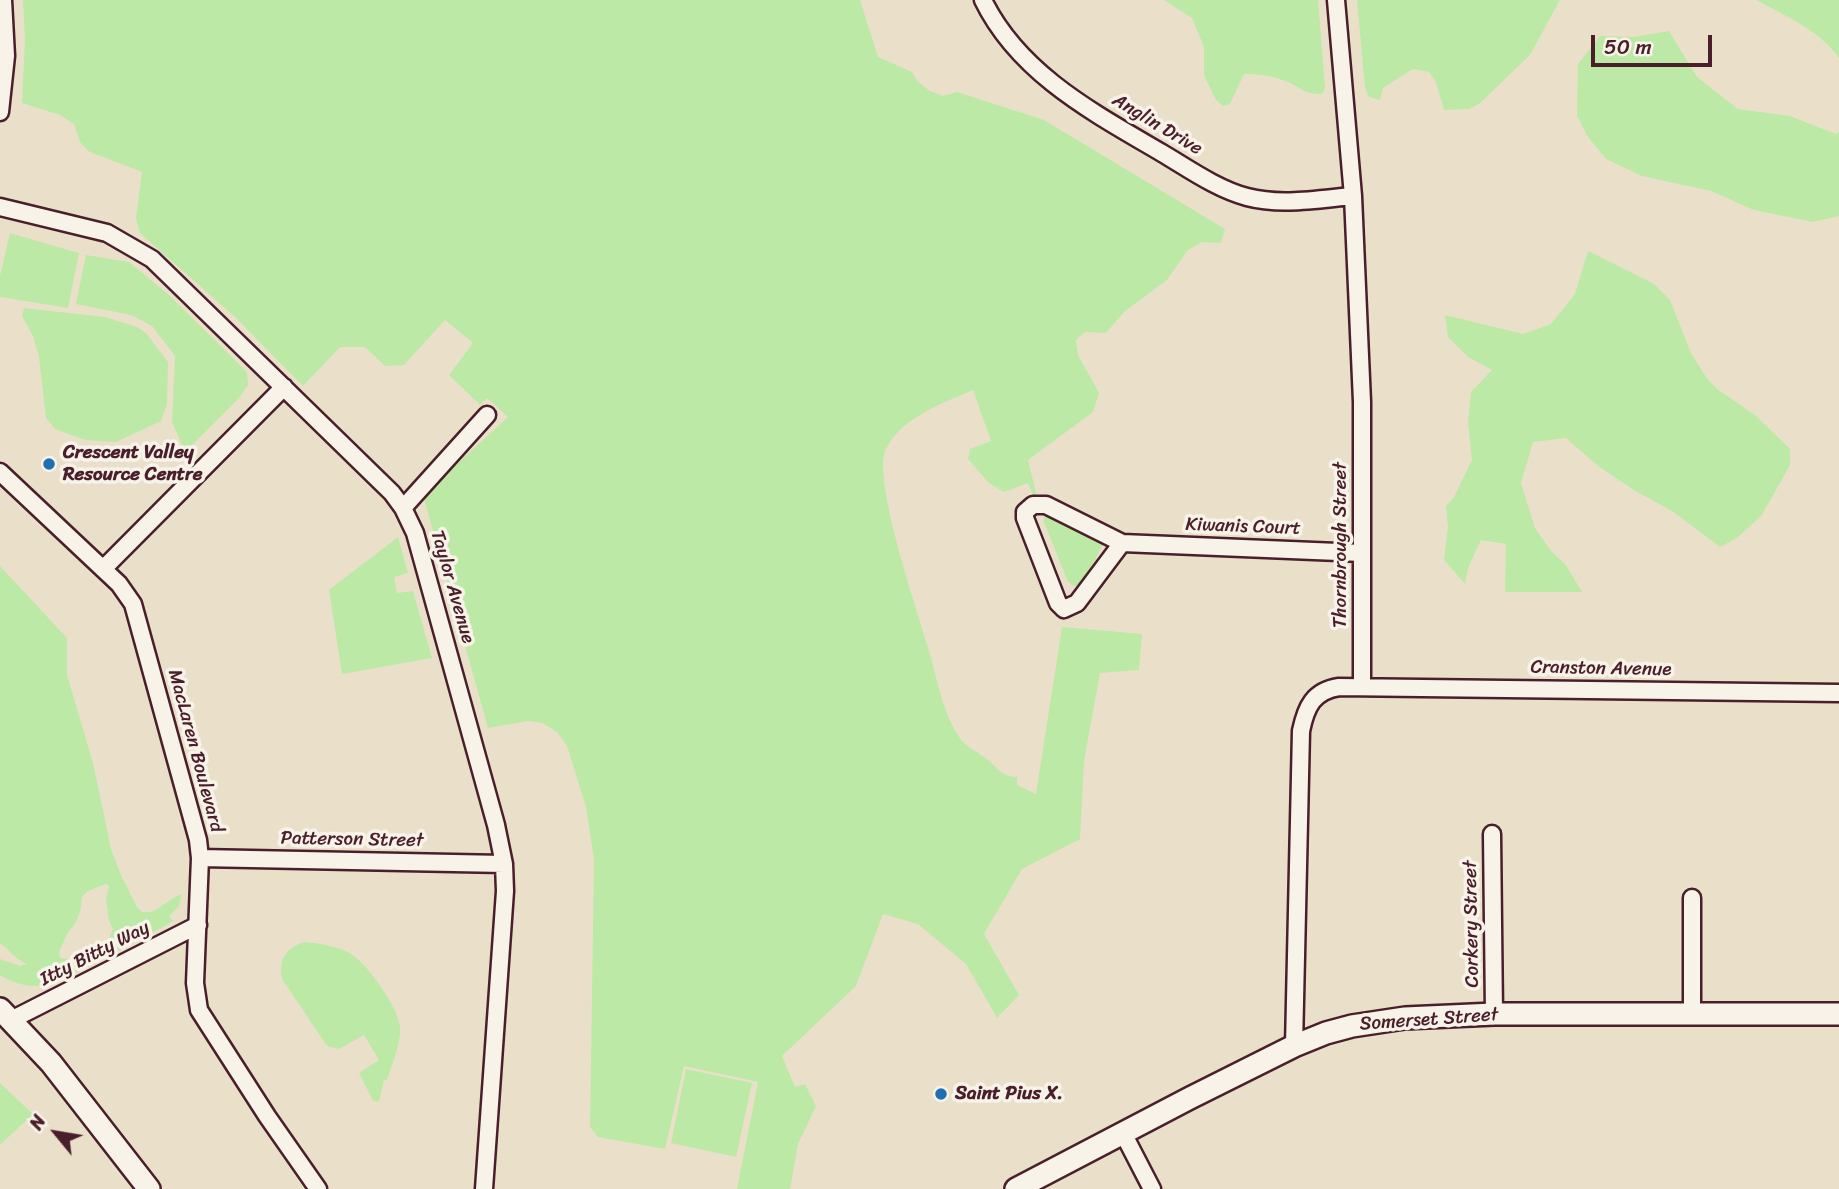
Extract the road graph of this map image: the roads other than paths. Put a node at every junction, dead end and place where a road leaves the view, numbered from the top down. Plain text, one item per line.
1 (3, 0) edge
2 (983, 0) edge
3 (1336, 0) edge
4 (0, 112) edge
5 (1353, 196) junction
6 (0, 207) edge
7 (284, 387) junction
8 (487, 415) dead end
9 (0, 472) edge
10 (7, 485) edge
11 (403, 508) junction
12 (1122, 543) junction
13 (1362, 553) junction
14 (103, 569) junction
15 (1362, 687) junction
16 (1839, 693) edge
17 (1492, 835) dead end
18 (200, 858) junction
19 (504, 864) junction
20 (1692, 898) dead end
21 (198, 925) junction
22 (1494, 1014) junction
23 (1839, 1014) edge
24 (6, 1015) edge
25 (1692, 1016) junction
26 (1294, 1046) junction
27 (1123, 1133) junction
28 (149, 1189) edge
29 (318, 1189) edge
30 (484, 1189) edge
31 (1016, 1189) edge
32 (1152, 1189) edge

1 - 4 street
2 - 5 street, Anglin Drive
3 - 5 street, Thornbrough Street
5 - 13 street, Thornbrough Street
6 - 7 street, Taylor Avenue
7 - 11 street, Taylor Avenue
7 - 14 street
8 - 11 street
9 - 10 street, MacLaren Boulevard
10 - 14 street, MacLaren Boulevard
11 - 19 street, Taylor Avenue
12 - 12 street, Kiwanis Court
12 - 13 street, Kiwanis Court
13 - 15 street, Thornbrough Street
14 - 18 street, MacLaren Boulevard
15 - 16 street, Cranston Avenue
15 - 26 street
17 - 22 street, Corkery Street
18 - 19 street, Patterson Street
18 - 21 street, MacLaren Boulevard
19 - 30 street, Taylor Avenue
20 - 25 street
21 - 24 street, Itty Bitty Way
21 - 29 street, MacLaren Boulevard
22 - 25 main road, Somerset Street
22 - 26 main road, Somerset Street
23 - 25 main road, Somerset Street
24 - 28 main road
26 - 27 main road, Somerset Street
27 - 31 main road, Somerset Street
27 - 32 street

